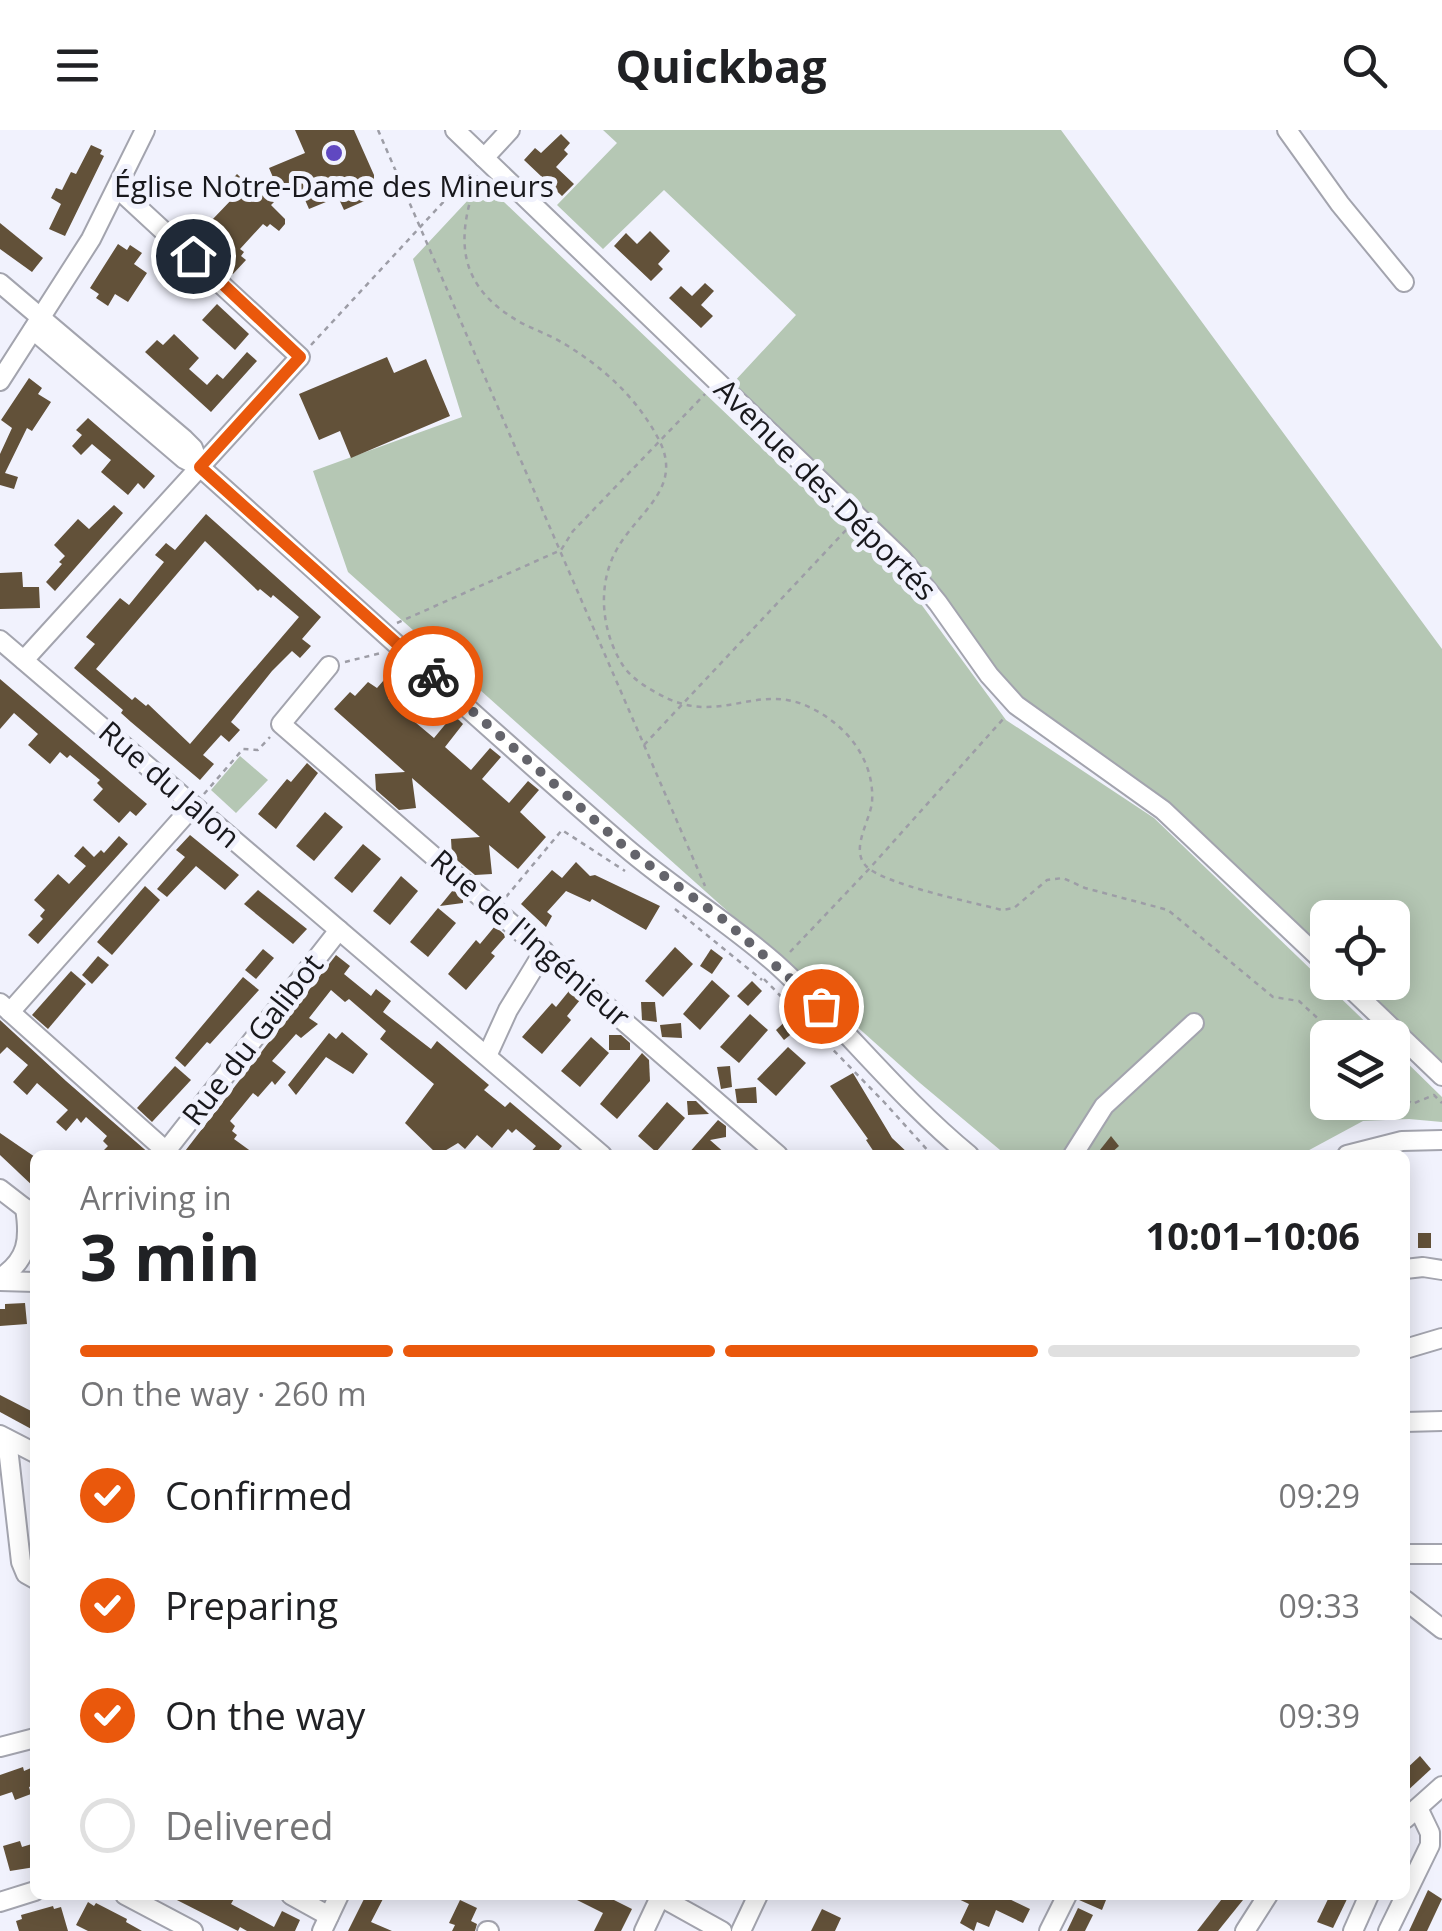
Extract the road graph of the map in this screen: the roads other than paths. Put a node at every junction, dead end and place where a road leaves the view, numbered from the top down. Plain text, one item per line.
1 (145, 130) edge
2 (455, 130) edge
3 (510, 130) edge
4 (1287, 130) edge
5 (481, 166) junction
6 (118, 189) junction
7 (0, 282) edge
8 (1404, 282) dead end
9 (38, 323) junction
10 (0, 381) edge
11 (200, 467) junction
12 (0, 640) edge
13 (24, 660) junction
14 (328, 666) road end
15 (193, 806) junction
16 (339, 930) junction
17 (1310, 949) edge
18 (544, 952) junction
19 (1363, 1000) edge
20 (5, 1007) edge
21 (1194, 1023) dead end
22 (487, 1056) junction
23 (1442, 1076) edge
24 (1442, 1140) edge
25 (165, 1150) edge
26 (167, 1150) edge
27 (596, 1150) edge
28 (772, 1150) edge
29 (963, 1150) edge
30 (1076, 1150) edge
31 (1367, 1150) edge
32 (0, 1189) edge
33 (30, 1212) edge
34 (1410, 1268) edge
35 (1442, 1270) edge
36 (0, 1280) edge
37 (30, 1282) edge
38 (1442, 1338) edge
39 (1410, 1348) edge
40 (1442, 1421) edge
41 (1410, 1422) edge
42 (4, 1437) edge
43 (30, 1450) edge
44 (1410, 1554) edge
45 (1442, 1554) edge
46 (30, 1576) edge
47 (1410, 1604) edge
48 (1442, 1628) edge
49 (30, 1739) edge
50 (0, 1747) edge
51 (1442, 1786) edge
52 (1412, 1813) edge
53 (1410, 1886) edge
54 (30, 1893) edge
55 (134, 1900) edge
56 (297, 1900) edge
57 (336, 1900) edge
58 (656, 1900) edge
59 (665, 1900) edge
60 (756, 1900) edge
61 (1065, 1900) edge
62 (1265, 1900) edge
63 (1368, 1900) edge
64 (1403, 1900) edge
65 (0, 1902) edge
66 (325, 1923) edge
67 (193, 1931) edge
68 (644, 1931) edge
69 (722, 1931) edge
70 (741, 1931) edge
71 (1050, 1931) edge
72 (1245, 1931) edge
73 (1352, 1931) edge
74 (1388, 1931) edge

1 - 6 street
2 - 5 street, Avenue des Déportés
3 - 5 street
4 - 8 street
5 - 17 street, Avenue des Déportés
6 - 9 street
6 - 11 street
7 - 9 street
9 - 10 street
9 - 11 street
11 - 13 street
11 - 29 street
12 - 13 street, Rue du Jalon
13 - 15 street, Rue du Jalon
14 - 18 street, Rue de l'Ingénieur
15 - 16 street, Rue du Jalon
15 - 20 street
16 - 22 street, Rue du Jalon
16 - 26 street, Rue du Galibot
18 - 22 street
18 - 28 street, Rue de l'Ingénieur
19 - 23 street
20 - 25 street, Rue du Galibot
21 - 30 street
22 - 27 street, Rue du Jalon
24 - 31 street
32 - 33 street
33 - 36 street
34 - 35 street
36 - 37 street
38 - 39 street
40 - 41 street
42 - 43 street
42 - 46 street
44 - 45 street
47 - 48 street
49 - 50 street
51 - 52 street
52 - 53 street
54 - 65 street
55 - 67 street
56 - 66 street
57 - 66 street
58 - 68 street
59 - 69 street
60 - 70 street
61 - 71 street
62 - 72 street
63 - 73 street
64 - 74 street

